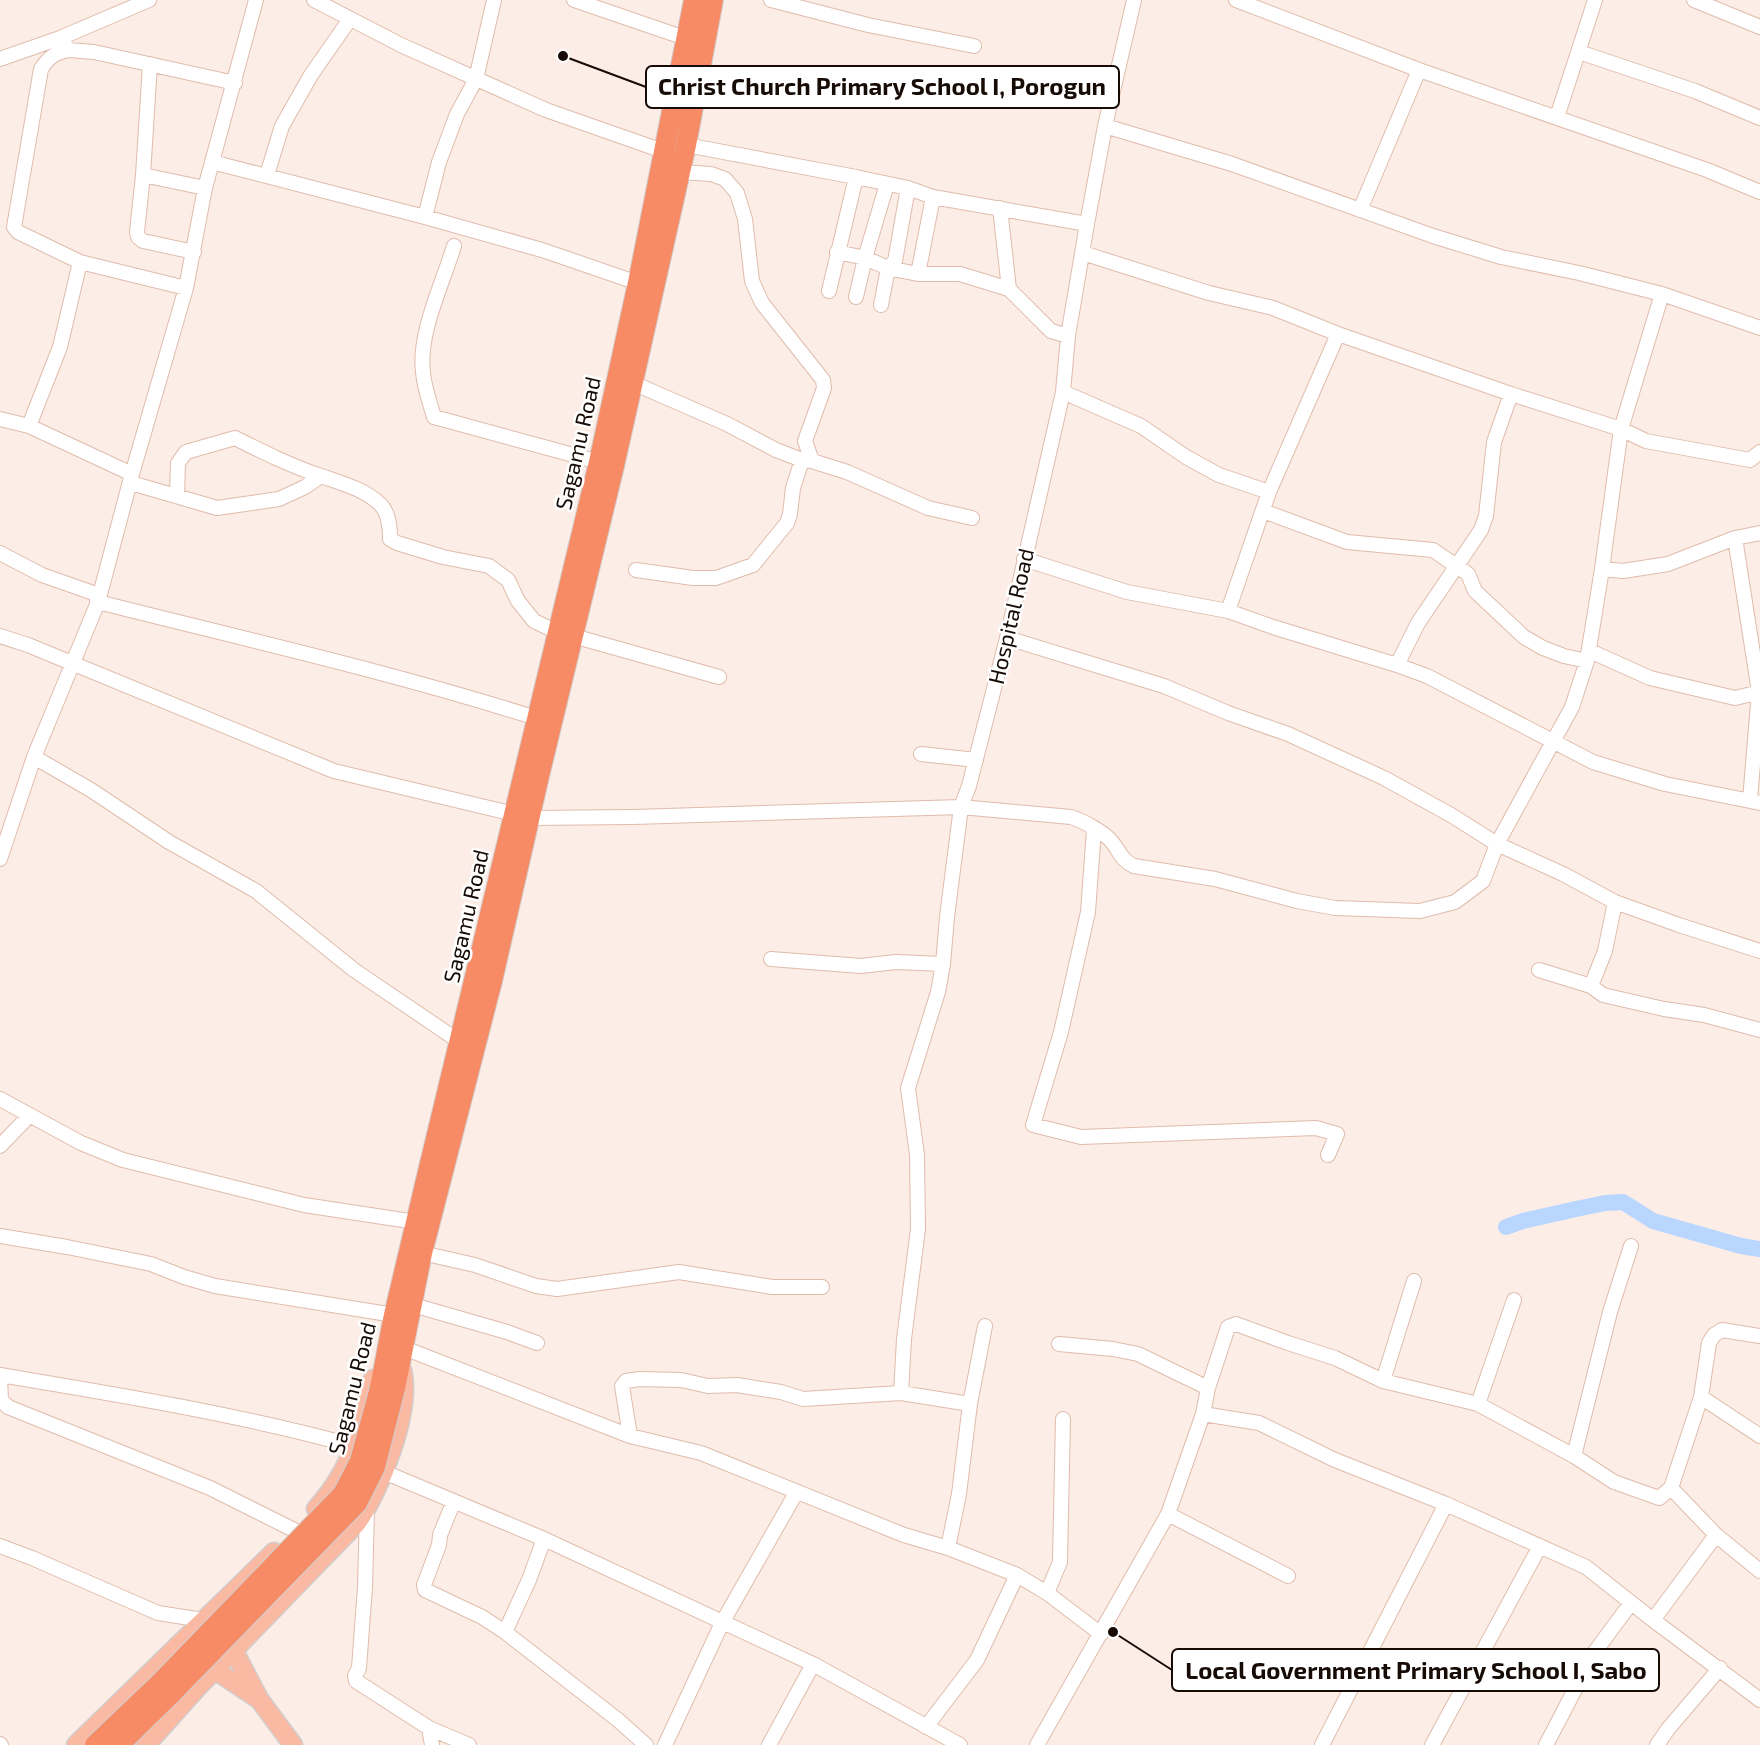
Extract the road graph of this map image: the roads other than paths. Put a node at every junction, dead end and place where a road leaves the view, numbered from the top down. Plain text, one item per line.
1 (256, 0) edge
2 (314, 0) edge
3 (494, 0) edge
4 (574, 0) edge
5 (694, 0) edge
6 (713, 0) edge
7 (771, 0) edge
8 (1134, 0) edge
9 (1236, 0) edge
10 (1595, 0) edge
11 (1694, 0) edge
12 (141, 1) edge
13 (350, 19) junction
14 (1760, 27) edge
15 (60, 38) junction
16 (685, 38) junction
17 (974, 46) dead end
18 (69, 50) junction
19 (1580, 52) junction
20 (0, 59) edge
21 (150, 64) junction
22 (1419, 70) junction
23 (476, 79) junction
24 (234, 84) junction
25 (1557, 117) junction
26 (1760, 118) edge
27 (1105, 126) junction
28 (686, 145) junction
29 (663, 151) junction
30 (212, 162) junction
31 (680, 171) junction
32 (143, 175) junction
33 (267, 175) junction
34 (856, 177) junction
35 (887, 184) junction
36 (205, 188) junction
37 (908, 188) junction
38 (1760, 192) edge
39 (933, 197) junction
40 (1000, 208) junction
41 (1360, 210) junction
42 (425, 217) junction
43 (660, 219) junction
44 (1087, 224) junction
45 (454, 246) dead end
46 (194, 252) junction
47 (837, 252) junction
48 (1083, 253) junction
49 (865, 258) junction
50 (80, 262) junction
51 (888, 268) junction
52 (918, 274) junction
53 (638, 283) junction
54 (186, 288) junction
55 (1009, 288) junction
56 (829, 291) dead end
57 (1662, 294) junction
58 (856, 297) dead end
59 (882, 304) dead end
60 (1760, 328) edge
61 (1338, 334) junction
62 (1068, 336) junction
63 (633, 383) junction
64 (1062, 392) junction
65 (1510, 394) junction
66 (0, 419) edge
67 (29, 426) junction
68 (1621, 429) junction
69 (805, 441) junction
70 (776, 450) junction
71 (1760, 452) edge
72 (807, 460) junction
73 (598, 462) junction
74 (321, 476) junction
75 (131, 478) junction
76 (1269, 492) junction
77 (177, 496) junction
78 (1263, 511) junction
79 (972, 518) dead end
80 (1760, 533) edge
81 (1735, 538) junction
82 (0, 553) edge
83 (1024, 559) junction
84 (1456, 565) junction
85 (1602, 569) junction
86 (636, 570) dead end
87 (99, 598) junction
88 (1228, 610) junction
89 (565, 634) junction
90 (0, 636) edge
91 (1007, 638) junction
92 (1756, 651) edge
93 (1589, 656) junction
94 (72, 665) junction
95 (1397, 665) junction
96 (719, 677) dead end
97 (1760, 692) edge
98 (536, 718) junction
99 (1553, 740) junction
100 (921, 754) dead end
101 (34, 758) junction
102 (975, 760) junction
103 (1755, 801) edge
104 (961, 807) junction
105 (522, 816) junction
106 (1094, 829) junction
107 (1497, 844) junction
108 (0, 859) edge
109 (1616, 902) junction
110 (1760, 951) edge
111 (771, 959) dead end
112 (943, 964) junction
113 (1539, 970) dead end
114 (1591, 986) junction
115 (1760, 1030) edge
116 (460, 1042) junction
117 (0, 1099) edge
118 (29, 1116) junction
119 (0, 1146) edge
120 (1328, 1155) dead end
121 (416, 1222) junction
122 (0, 1236) edge
123 (1631, 1246) dead end
124 (422, 1252) junction
125 (1414, 1281) dead end
126 (822, 1287) dead end
127 (1514, 1300) dead end
128 (413, 1305) junction
129 (394, 1315) junction
130 (985, 1326) dead end
131 (1760, 1336) edge
132 (537, 1343) dead end
133 (1059, 1344) dead end
134 (396, 1358) junction
135 (0, 1377) edge
136 (1383, 1381) junction
137 (388, 1388) junction
138 (1208, 1388) junction
139 (901, 1393) junction
140 (1701, 1397) junction
141 (970, 1404) junction
142 (1478, 1404) junction
143 (1203, 1414) junction
144 (1064, 1419) dead end
145 (630, 1436) junction
146 (1760, 1436) edge
147 (354, 1446) junction
148 (1574, 1456) junction
149 (384, 1472) junction
150 (1671, 1488) junction
151 (796, 1493) junction
152 (454, 1502) junction
153 (1446, 1504) junction
154 (367, 1509) junction
155 (1168, 1514) junction
156 (296, 1531) junction
157 (1716, 1535) junction
158 (544, 1539) junction
159 (0, 1546) edge
160 (1540, 1546) junction
161 (948, 1548) junction
162 (1760, 1571) edge
163 (1017, 1575) junction
164 (1288, 1576) dead end
165 (1047, 1593) junction
166 (1631, 1603) junction
167 (174, 1615) junction
168 (203, 1620) junction
169 (1653, 1620) junction
170 (722, 1623) junction
171 (505, 1632) junction
172 (1101, 1634) junction
173 (187, 1638) junction
174 (234, 1651) junction
175 (813, 1664) junction
176 (1720, 1668) junction
177 (215, 1670) junction
178 (259, 1699) junction
179 (1760, 1700) edge
180 (926, 1727) junction
181 (429, 1728) junction
182 (76, 1745) edge
183 (95, 1745) edge
184 (119, 1745) edge
185 (146, 1745) edge
186 (293, 1745) edge
187 (432, 1745) edge
188 (469, 1745) edge
189 (646, 1745) edge
190 (665, 1745) edge
191 (770, 1745) edge
192 (960, 1745) edge
193 (1037, 1745) edge
194 (1322, 1745) edge
195 (1432, 1745) edge
196 (1546, 1745) edge
197 (1657, 1745) edge

1 - 24 street
2 - 13 street
3 - 23 street
4 - 16 street
5 - 16 highway, Sagamu Road
6 - 28 highway, Sagamu Road
7 - 17 street
8 - 27 street, Hospital Road
9 - 22 street
10 - 19 street
11 - 14 street
12 - 15 street
13 - 23 street
13 - 33 street
15 - 18 street
15 - 20 street
16 - 29 highway, Sagamu Road
18 - 21 street
18 - 50 street
19 - 25 street
19 - 26 street
21 - 24 street
21 - 32 street
22 - 25 street
22 - 41 street
23 - 29 street
23 - 42 street
24 - 30 street
25 - 38 street
27 - 41 street
27 - 44 street, Hospital Road
28 - 31 highway, Sagamu Road
28 - 34 street
29 - 43 highway, Sagamu Road
30 - 33 street
30 - 36 street
31 - 43 highway, Sagamu Road
31 - 69 street
32 - 36 street
32 - 46 street
33 - 42 street
34 - 35 street
34 - 47 street
35 - 37 street
35 - 49 street
36 - 46 street
37 - 39 street
37 - 51 street
39 - 40 street
39 - 52 street
40 - 44 street
40 - 55 street
41 - 57 street
42 - 53 street
43 - 53 highway, Sagamu Road
43 - 63 highway, Sagamu Road
44 - 48 street, Hospital Road
45 - 73 street
46 - 54 street
47 - 49 street
47 - 56 street
48 - 61 street
48 - 62 street, Hospital Road
49 - 51 street
49 - 58 street
50 - 54 street
50 - 67 street
51 - 52 street
51 - 59 street
52 - 55 street
53 - 73 highway, Sagamu Road
54 - 75 street
55 - 62 street
57 - 60 street
57 - 68 street
61 - 65 street
61 - 76 street
62 - 64 street, Hospital Road
63 - 70 street
63 - 89 highway, Sagamu Road
64 - 76 street
64 - 83 street, Hospital Road
65 - 68 street
65 - 84 street
66 - 67 street
67 - 75 street
68 - 71 street
68 - 85 street
69 - 70 street
69 - 72 street
70 - 72 street
72 - 79 street
72 - 86 street
73 - 89 highway, Sagamu Road
74 - 77 street
74 - 77 street
74 - 89 street
75 - 77 street
75 - 87 street
76 - 78 street
78 - 84 street
78 - 88 street
80 - 81 street
81 - 85 street
81 - 92 street
82 - 87 street
83 - 88 street
83 - 91 street, Hospital Road
84 - 93 street
84 - 95 street
85 - 93 street
87 - 94 street
87 - 98 street
88 - 95 street
89 - 96 street
89 - 98 highway, Sagamu Road
89 - 105 highway, Sagamu Road
90 - 94 street
91 - 102 street, Hospital Road
91 - 107 street
92 - 97 street
93 - 97 street
93 - 99 street
94 - 101 street
94 - 105 street
95 - 99 street
97 - 103 street
98 - 105 highway, Sagamu Road
99 - 103 street
99 - 107 street
100 - 102 street
101 - 108 street
101 - 116 street
102 - 104 street, Hospital Road
104 - 105 street
104 - 106 street
104 - 112 street, Hospital Road
105 - 116 highway, Sagamu Road
105 - 124 highway, Sagamu Road
106 - 107 street
106 - 120 street
107 - 109 street
109 - 110 street
109 - 114 street
111 - 112 street
112 - 139 street, Hospital Road
113 - 114 street
114 - 115 street
116 - 121 highway, Sagamu Road
117 - 118 street
118 - 119 street
118 - 121 street
121 - 129 highway, Sagamu Road
122 - 129 street
123 - 148 street
124 - 126 street
124 - 128 highway, Sagamu Road
125 - 136 street
127 - 142 street
128 - 132 street
128 - 134 highway, Sagamu Road
129 - 134 highway, Sagamu Road
130 - 141 street
131 - 140 street
133 - 138 street
134 - 137 highway, Sagamu Road
134 - 145 street
134 - 147 main road
134 - 149 main road
135 - 147 street
135 - 156 street
136 - 138 street
136 - 142 street
137 - 183 highway, Sagamu Road, bridge
137 - 184 highway, Sagamu Road, bridge
138 - 143 street
139 - 141 street
139 - 145 street
140 - 146 street
140 - 150 street
141 - 161 street
142 - 148 street
143 - 153 street
143 - 155 street
144 - 165 street
145 - 151 street
147 - 156 main road
148 - 150 street
149 - 152 street
149 - 154 main road
150 - 157 street
151 - 161 street
151 - 170 street
152 - 158 street
152 - 171 street
153 - 160 street
153 - 194 street
154 - 174 main road
154 - 181 street
155 - 164 street
155 - 172 street
156 - 168 main road
157 - 162 street
157 - 169 street
158 - 170 street
158 - 171 street
159 - 167 street
160 - 166 street
160 - 195 street
161 - 163 street
163 - 165 street
163 - 180 street
165 - 172 street
166 - 169 street
166 - 196 street
167 - 168 street
167 - 173 street
168 - 173 main road
168 - 174 main road
169 - 176 street
170 - 175 street
170 - 190 street
171 - 189 street
172 - 193 street
173 - 177 main road
173 - 182 main road
174 - 177 main road
174 - 178 main road
175 - 180 street
175 - 191 street
176 - 179 street
176 - 197 street
177 - 178 main road
177 - 185 main road
178 - 186 main road
180 - 192 street
181 - 187 street
181 - 188 street

